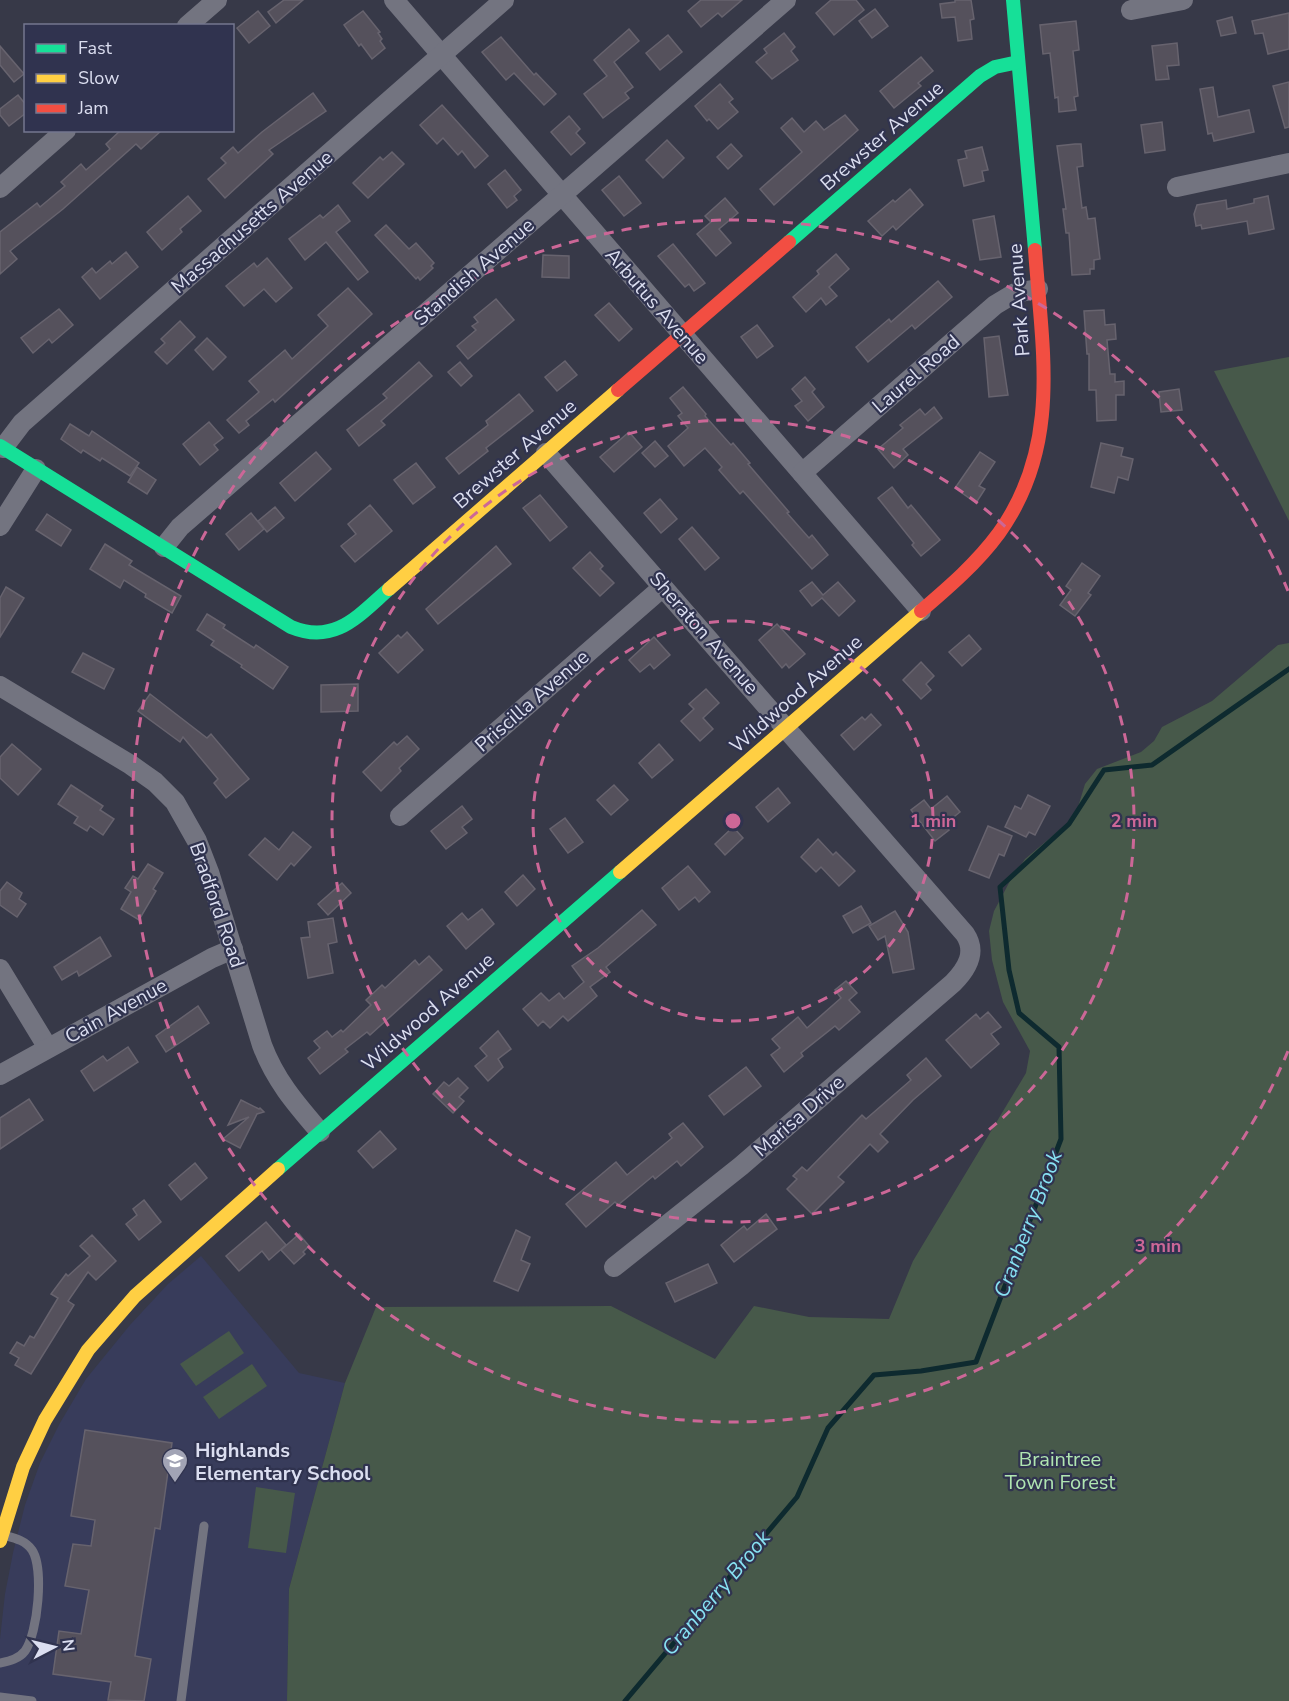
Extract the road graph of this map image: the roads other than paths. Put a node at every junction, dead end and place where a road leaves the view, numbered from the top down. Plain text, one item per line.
1 (217, 0) edge
2 (394, 0) edge
3 (504, 0) edge
4 (786, 0) edge
5 (1013, 0) edge
6 (1183, 0) edge
7 (1131, 10) dead end
8 (190, 24) edge
9 (441, 55) junction
10 (1018, 62) junction
11 (64, 132) edge
12 (1289, 163) edge
13 (1177, 187) dead end
14 (0, 188) edge
15 (562, 195) junction
16 (1038, 289) junction
17 (682, 335) junction
18 (2, 447) edge
19 (546, 453) junction
20 (36, 468) junction
21 (802, 473) junction
22 (0, 526) edge
23 (164, 548) junction
24 (963, 573) joint
25 (663, 587) junction
26 (921, 611) junction
27 (0, 686) edge
28 (786, 728) junction
29 (400, 816) dead end
30 (233, 949) junction
31 (971, 954) joint
32 (0, 969) edge
33 (48, 1048) junction
34 (0, 1075) edge
35 (320, 1132) junction
36 (614, 1267) dead end
37 (204, 1526) dead end
38 (1, 1538) edge
39 (0, 1663) edge
40 (0, 1697) edge
41 (32, 1701) edge
42 (181, 1701) edge

1 - 8 street
2 - 9 street, Arbutus Avenue
3 - 9 street, Massachusetts Avenue
4 - 15 street, Standish Avenue
5 - 10 street, Park Avenue
6 - 7 street
9 - 15 street, Arbutus Avenue
9 - 18 street, Massachusetts Avenue
10 - 16 street, Park Avenue
10 - 17 street, Brewster Avenue
11 - 14 street
12 - 13 street
15 - 17 street, Arbutus Avenue
15 - 23 street, Standish Avenue
16 - 21 street, Laurel Road
16 - 24 street, Park Avenue
17 - 19 street, Brewster Avenue
17 - 21 street, Arbutus Avenue
18 - 20 street, Brewster Avenue
19 - 23 street, Brewster Avenue
19 - 25 street, Sheraton Avenue
20 - 22 street
20 - 23 street, Brewster Avenue
21 - 26 street, Arbutus Avenue
24 - 26 street, Wildwood Avenue
25 - 28 street, Sheraton Avenue
25 - 29 street, Priscilla Avenue
26 - 28 street, Wildwood Avenue
27 - 30 street, Bradford Road
28 - 31 street, Sheraton Avenue
28 - 35 street, Wildwood Avenue
30 - 33 street, Cain Avenue
30 - 35 street, Bradford Road
31 - 36 street, Marisa Drive
32 - 33 street
33 - 34 street, Cain Avenue
35 - 38 street, Wildwood Avenue
37 - 42 lane
38 - 39 lane
40 - 41 lane

